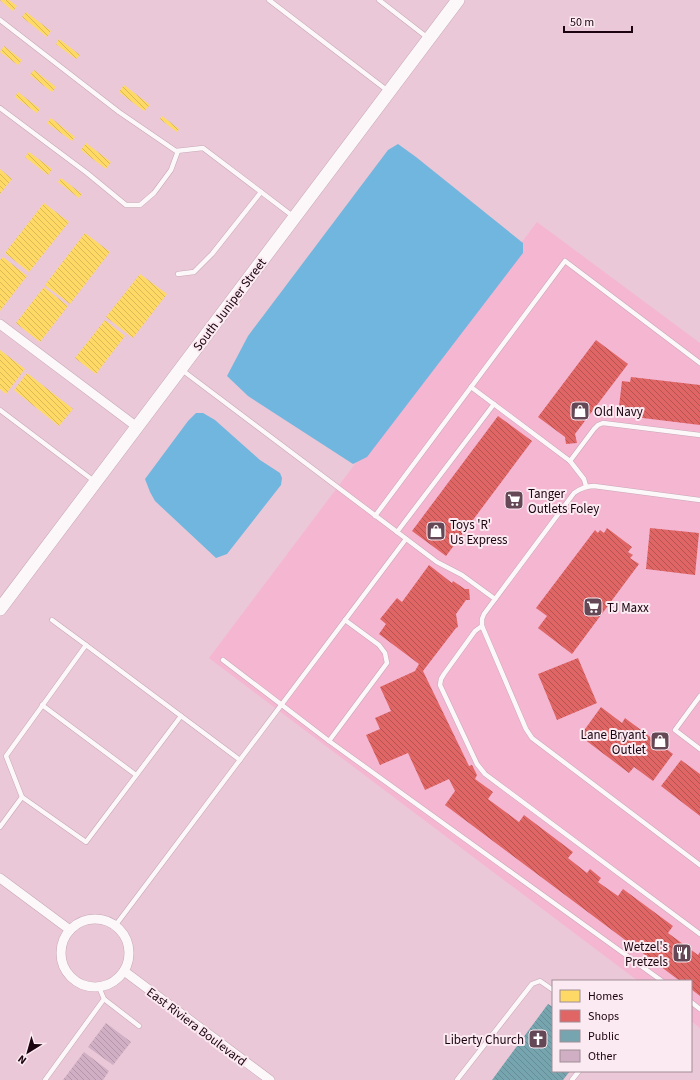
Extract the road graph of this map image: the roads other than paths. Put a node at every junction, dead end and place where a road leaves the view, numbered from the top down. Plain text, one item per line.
1 (269, 0) edge
2 (379, 0) edge
3 (458, 0) edge
4 (0, 20) edge
5 (428, 38) junction
6 (389, 91) junction
7 (0, 108) edge
8 (178, 151) junction
9 (261, 192) junction
10 (294, 217) junction
11 (178, 274) dead end
12 (0, 324) edge
13 (700, 364) edge
14 (180, 369) junction
15 (471, 387) junction
16 (494, 404) junction
17 (0, 410) edge
18 (137, 427) junction
19 (700, 435) edge
20 (570, 461) junction
21 (95, 482) junction
22 (586, 486) junction
23 (700, 500) edge
24 (375, 516) junction
25 (397, 532) junction
26 (406, 539) junction
27 (495, 599) junction
28 (0, 609) edge
29 (52, 620) dead end
30 (346, 620) junction
31 (482, 626) junction
32 (86, 645) junction
33 (223, 660) dead end
34 (700, 696) edge
35 (42, 705) junction
36 (281, 705) junction
37 (181, 716) junction
38 (329, 741) junction
39 (700, 749) edge
40 (240, 760) junction
41 (136, 775) junction
42 (22, 797) junction
43 (0, 827) edge
44 (700, 865) edge
45 (0, 878) edge
46 (115, 926) junction
47 (70, 930) junction
48 (700, 934) edge
49 (124, 971) junction
50 (661, 980) edge
51 (99, 986) junction
52 (552, 989) edge
53 (104, 999) junction
54 (692, 1003) edge
55 (700, 1009) edge
56 (139, 1026) dead end
57 (578, 1072) edge
58 (45, 1080) edge
59 (270, 1080) edge
60 (457, 1080) edge
61 (572, 1080) edge

1 - 6 lane
2 - 5 lane
3 - 5 street, South Juniper Street
4 - 8 lane
5 - 6 street, South Juniper Street
6 - 10 street, South Juniper Street
7 - 8 lane
8 - 9 lane
9 - 10 lane
9 - 11 lane
10 - 14 street, South Juniper Street
12 - 18 street
13 - 15 lane
14 - 18 street, South Juniper Street
14 - 24 lane
15 - 16 lane
15 - 24 lane
16 - 20 lane
16 - 25 lane
17 - 21 lane
18 - 21 street, South Juniper Street
19 - 20 lane
20 - 22 lane
21 - 28 street, South Juniper Street
22 - 23 lane
22 - 27 lane
24 - 25 lane
25 - 26 lane
26 - 27 lane
26 - 30 lane
27 - 31 lane
29 - 32 lane
30 - 36 lane
30 - 38 lane
31 - 44 lane
31 - 48 lane
32 - 35 lane
32 - 37 lane
33 - 36 lane
34 - 39 lane
35 - 41 lane
35 - 42 lane
36 - 38 lane
36 - 40 lane
37 - 40 lane
37 - 41 lane
38 - 50 lane
40 - 46 lane
41 - 42 lane
42 - 43 lane
45 - 47 street
46 - 47 street
46 - 49 street
47 - 51 street
49 - 51 street
49 - 59 street, East Riviera Boulevard
51 - 53 lane
52 - 60 lane
53 - 56 lane
53 - 58 lane
54 - 55 lane
57 - 61 lane

